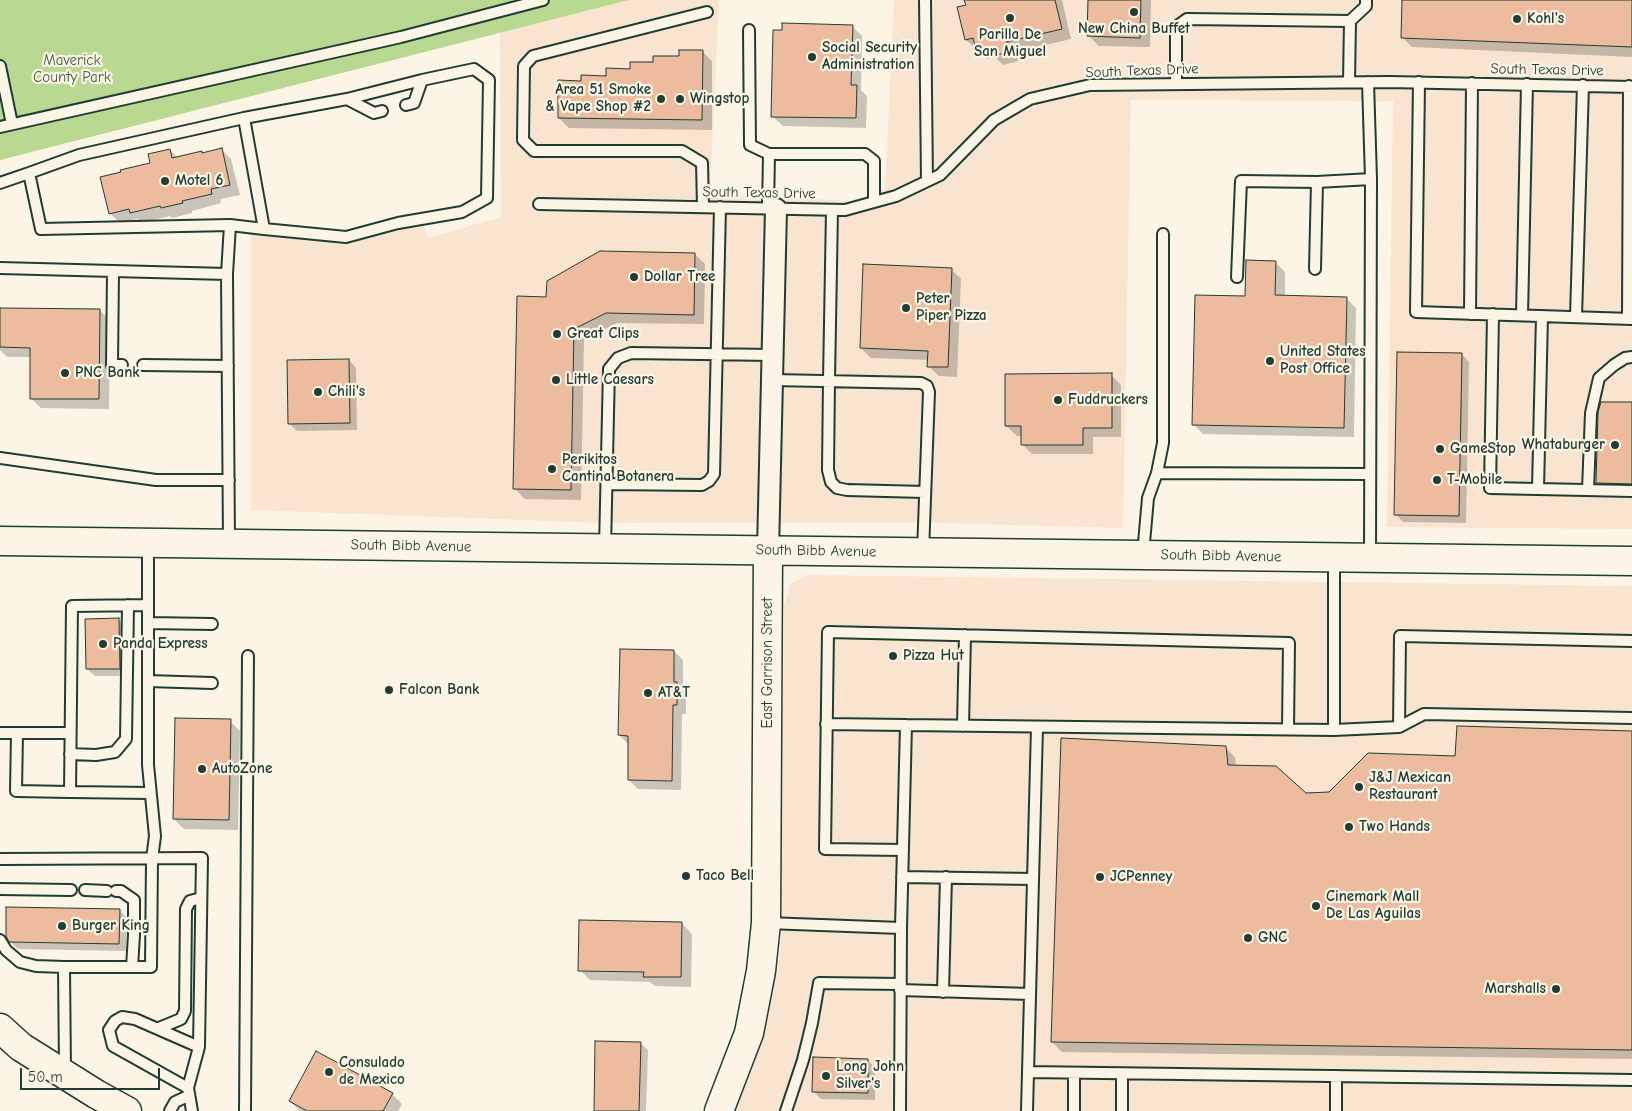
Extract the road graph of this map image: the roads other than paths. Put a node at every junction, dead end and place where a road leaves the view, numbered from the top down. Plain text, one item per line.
1 (543, 0) edge
2 (925, 0) edge
3 (1366, 0) edge
4 (707, 12) dead end
5 (1350, 21) junction
6 (749, 30) dead end
7 (0, 66) edge
8 (422, 80) junction
9 (1349, 82) junction
10 (1368, 82) junction
11 (1419, 82) junction
12 (1472, 83) junction
13 (1176, 84) junction
14 (1527, 84) junction
15 (1583, 86) junction
16 (1631, 87) edge
17 (347, 99) junction
18 (406, 105) dead end
19 (382, 111) dead end
20 (244, 118) junction
21 (12, 124) junction
22 (0, 126) edge
23 (769, 154) junction
24 (28, 173) junction
25 (1371, 179) junction
26 (927, 181) junction
27 (1316, 182) junction
28 (0, 183) edge
29 (874, 202) junction
30 (539, 204) dead end
31 (703, 207) junction
32 (720, 207) junction
33 (772, 209) junction
34 (832, 210) junction
35 (230, 226) junction
36 (264, 228) junction
37 (1163, 234) dead end
38 (0, 268) edge
39 (1315, 269) dead end
40 (113, 271) junction
41 (227, 274) junction
42 (1237, 277) dead end
43 (1470, 314) junction
44 (1493, 314) junction
45 (1522, 315) junction
46 (1542, 316) junction
47 (1576, 317) junction
48 (1630, 319) edge
49 (717, 354) junction
50 (773, 355) junction
51 (1632, 357) edge
52 (122, 365) dead end
53 (143, 365) dead end
54 (228, 366) junction
55 (772, 380) junction
56 (829, 380) junction
57 (0, 458) edge
58 (1157, 473) junction
59 (1370, 474) junction
60 (229, 480) junction
61 (607, 484) junction
62 (1538, 489) junction
63 (1588, 490) junction
64 (1632, 491) edge
65 (925, 492) junction
66 (0, 541) edge
67 (148, 543) junction
68 (229, 544) junction
69 (606, 549) junction
70 (768, 550) junction
71 (923, 552) junction
72 (1143, 555) junction
73 (1334, 558) junction
74 (1370, 558) junction
75 (1632, 561) edge
76 (128, 605) junction
77 (148, 605) junction
78 (148, 624) junction
79 (212, 624) dead end
80 (966, 635) junction
81 (1632, 641) edge
82 (248, 656) dead end
83 (148, 681) junction
84 (212, 682) dead end
85 (1632, 718) edge
86 (826, 724) junction
87 (906, 725) junction
88 (963, 726) junction
89 (1037, 727) junction
90 (1399, 727) junction
91 (1288, 729) junction
92 (1334, 730) junction
93 (0, 733) edge
94 (17, 733) junction
95 (70, 733) junction
96 (70, 754) junction
97 (70, 792) junction
98 (150, 793) junction
99 (903, 850) junction
100 (0, 859) edge
101 (152, 859) junction
102 (902, 877) junction
103 (946, 877) junction
104 (1033, 879) junction
105 (0, 889) edge
106 (71, 890) dead end
107 (85, 890) dead end
108 (201, 898) junction
109 (766, 922) junction
110 (901, 928) junction
111 (0, 940) edge
112 (64, 967) junction
113 (132, 967) junction
114 (900, 987) junction
115 (943, 992) junction
116 (1030, 994) junction
117 (0, 1028) edge
118 (159, 1028) junction
119 (11, 1041) edge
120 (199, 1047) junction
121 (1028, 1072) junction
122 (1074, 1073) junction
123 (1122, 1074) junction
124 (65, 1075) junction
125 (1336, 1076) junction
126 (1632, 1080) edge
127 (188, 1092) junction
128 (127, 1111) edge
129 (170, 1111) edge
130 (192, 1111) edge
131 (245, 1111) edge
132 (719, 1111) edge
133 (786, 1111) edge
134 (900, 1111) edge
135 (1027, 1111) edge
136 (1074, 1111) edge
137 (1122, 1111) edge
138 (1336, 1111) edge

1 - 21 lane
2 - 26 lane
3 - 5 lane
4 - 31 lane
5 - 9 lane
5 - 13 lane
6 - 23 lane
7 - 21 lane
8 - 17 lane
8 - 18 lane
8 - 36 lane
9 - 10 lane, South Texas Drive
9 - 13 lane, South Texas Drive
10 - 11 lane, South Texas Drive
10 - 25 lane
11 - 12 lane, South Texas Drive
11 - 43 lane
12 - 14 lane, South Texas Drive
12 - 43 lane
13 - 26 lane, South Texas Drive
14 - 15 lane, South Texas Drive
14 - 45 lane
15 - 16 lane, South Texas Drive
15 - 47 lane
16 - 48 lane
17 - 19 lane
17 - 20 lane
20 - 24 lane
20 - 36 lane
21 - 22 lane
23 - 29 lane
23 - 33 lane
24 - 28 lane
24 - 35 lane
25 - 27 lane
25 - 59 lane
26 - 29 lane, South Texas Drive
27 - 39 lane
27 - 42 lane
29 - 34 lane, South Texas Drive
30 - 31 lane, South Texas Drive
31 - 32 lane, South Texas Drive
32 - 33 lane, South Texas Drive
32 - 49 lane
33 - 34 lane, South Texas Drive
33 - 50 street, East Garrison Street
34 - 56 lane
35 - 36 lane
35 - 41 lane
37 - 58 lane
38 - 40 lane
40 - 41 lane
40 - 52 lane
41 - 54 lane
43 - 44 lane
44 - 45 lane
44 - 62 lane
45 - 46 lane
46 - 47 lane
46 - 62 lane
47 - 48 lane
49 - 50 lane
49 - 61 lane
49 - 61 lane
50 - 55 street, East Garrison Street
51 - 63 lane
53 - 54 lane
54 - 60 lane
55 - 56 lane
55 - 70 street, East Garrison Street
56 - 65 lane
56 - 65 lane
57 - 60 lane
58 - 59 lane
58 - 72 lane
59 - 74 lane
60 - 68 lane
61 - 69 lane
62 - 63 lane
63 - 64 lane
65 - 71 lane
66 - 67 main road, South Bibb Avenue
67 - 68 main road, South Bibb Avenue
67 - 77 lane
68 - 69 main road, South Bibb Avenue
69 - 70 main road, South Bibb Avenue
70 - 71 main road, South Bibb Avenue
70 - 109 main road, East Garrison Street
71 - 72 main road, South Bibb Avenue
72 - 73 main road, South Bibb Avenue
73 - 74 main road, South Bibb Avenue
73 - 92 lane
74 - 75 main road, South Bibb Avenue
76 - 77 lane
76 - 95 lane
76 - 96 lane
77 - 78 lane
78 - 79 lane
78 - 83 lane
80 - 86 lane
80 - 88 lane
80 - 91 lane
81 - 90 lane
82 - 131 lane
83 - 84 lane
83 - 98 lane
85 - 90 lane
86 - 87 lane
86 - 99 lane
87 - 88 lane
87 - 99 lane
88 - 89 lane
89 - 91 lane
89 - 104 lane
90 - 92 lane
91 - 92 lane
93 - 94 lane
94 - 95 lane
94 - 97 lane
95 - 96 lane
96 - 97 lane
97 - 98 lane
98 - 101 lane
99 - 102 lane
100 - 101 lane
101 - 108 lane
101 - 113 lane
102 - 103 lane
102 - 110 lane
103 - 104 lane
103 - 115 lane
104 - 116 lane
105 - 106 lane
107 - 113 lane
108 - 118 lane
108 - 120 lane
109 - 110 lane
109 - 132 main road, East Garrison Street
110 - 114 lane
111 - 112 lane
112 - 113 lane
112 - 124 lane
114 - 115 lane
114 - 133 lane
114 - 134 lane
115 - 116 lane
116 - 121 lane
117 - 119 main road
118 - 120 lane
118 - 127 lane
119 - 124 main road
120 - 127 lane
121 - 122 lane
121 - 135 lane
122 - 123 lane
122 - 136 lane
123 - 125 lane
123 - 137 lane
124 - 128 main road
125 - 126 lane
125 - 138 lane
127 - 129 lane
127 - 130 lane

